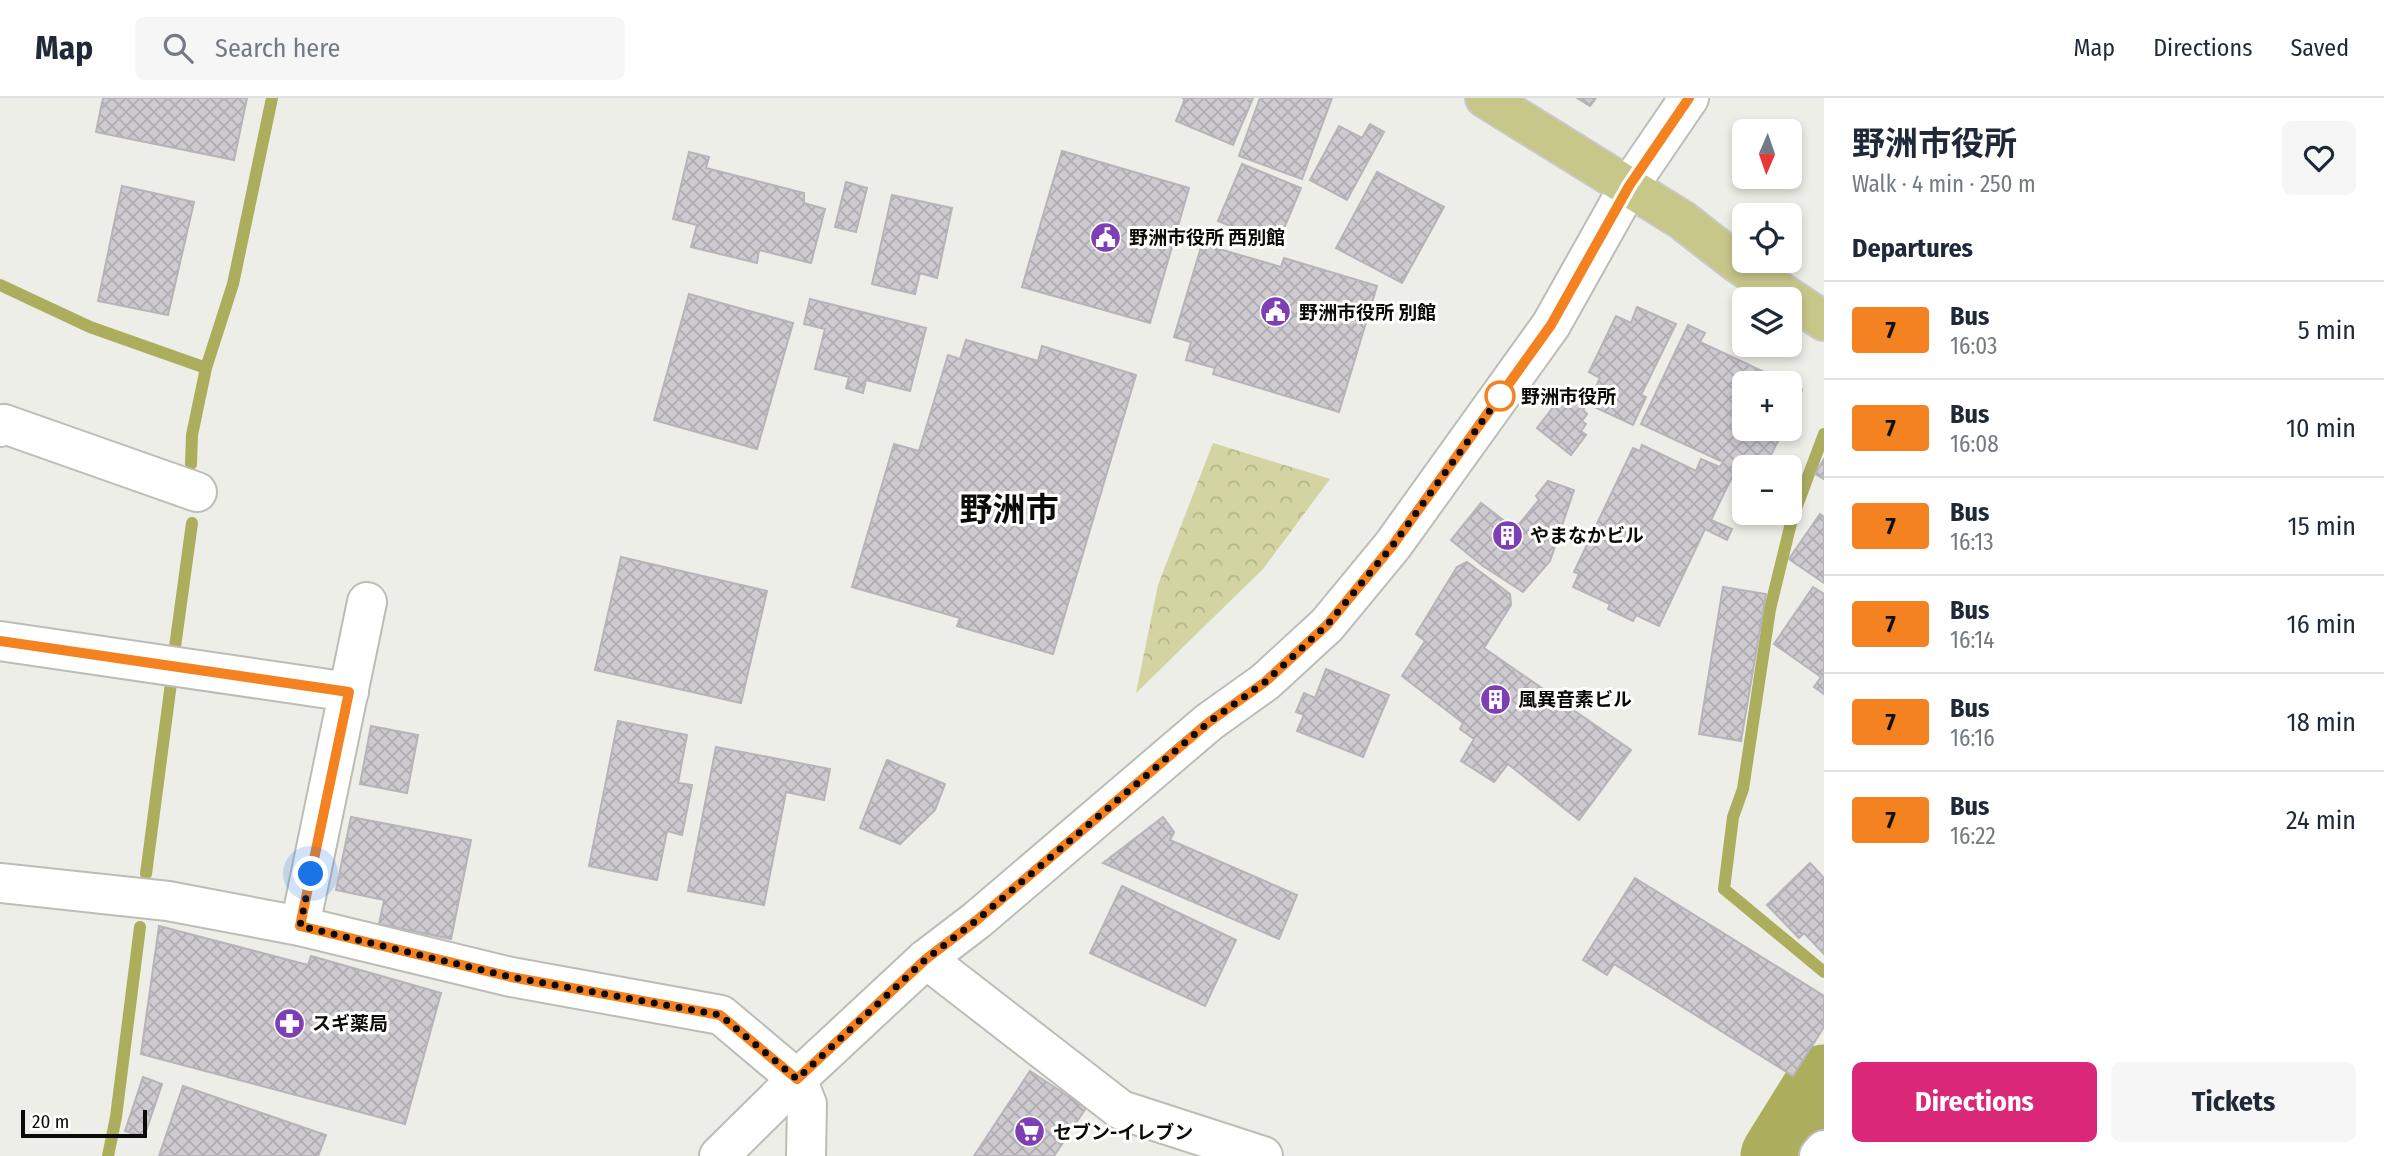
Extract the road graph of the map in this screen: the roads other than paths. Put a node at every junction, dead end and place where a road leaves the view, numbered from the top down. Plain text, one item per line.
1 (1485, 98) edge
2 (1689, 98) edge
3 (1629, 186) junction
4 (1824, 321) edge
5 (0, 427) edge
6 (197, 492) dead end
7 (367, 602) dead end
8 (0, 641) edge
9 (349, 692) junction
10 (0, 883) edge
11 (300, 926) junction
12 (926, 959) junction
13 (797, 1079) junction
14 (1824, 1150) edge
15 (719, 1156) edge
16 (806, 1156) edge
17 (1263, 1156) edge
18 (1819, 1156) edge

1 - 3 main road
2 - 3 street
3 - 4 main road
3 - 12 street
5 - 6 street
7 - 9 street
8 - 9 street
9 - 11 street
10 - 11 street
11 - 13 street
12 - 13 street
12 - 17 street
13 - 15 street
13 - 16 street
14 - 18 street

